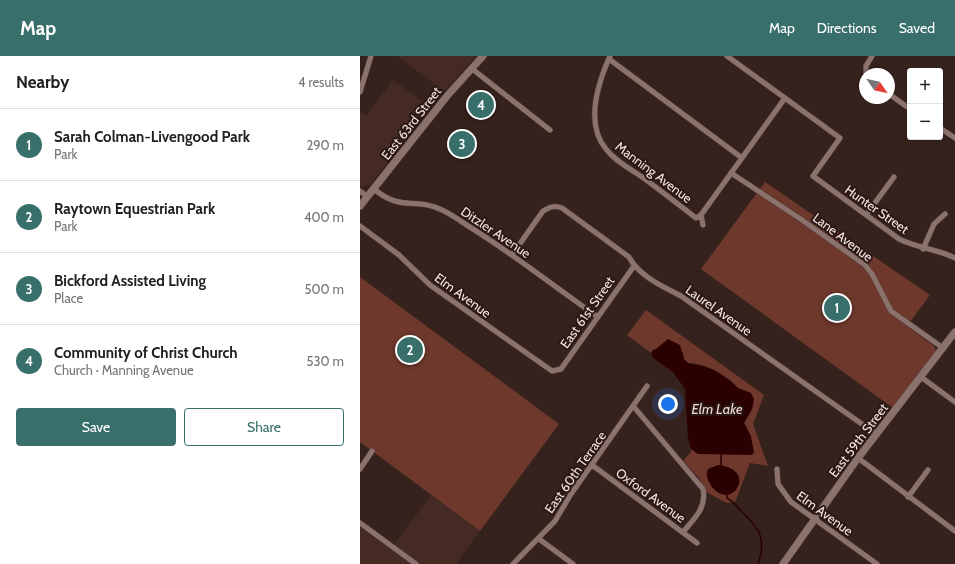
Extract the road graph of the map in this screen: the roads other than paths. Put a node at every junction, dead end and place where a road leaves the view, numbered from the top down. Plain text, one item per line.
1 (371, 56) edge
2 (483, 56) edge
3 (727, 56) edge
4 (872, 56) edge
5 (609, 58) edge
6 (471, 68) junction
7 (866, 68) edge
8 (360, 92) edge
9 (785, 98) junction
10 (895, 98) edge
11 (907, 107) edge
12 (550, 130) dead end
13 (943, 130) edge
14 (955, 138) edge
15 (742, 158) junction
16 (731, 173) junction
17 (894, 177) dead end
18 (374, 189) junction
19 (360, 191) edge
20 (368, 196) junction
21 (360, 206) edge
22 (945, 214) dead end
23 (866, 215) junction
24 (701, 216) junction
25 (360, 226) edge
26 (704, 226) dead end
27 (922, 249) junction
28 (512, 255) junction
29 (955, 258) edge
30 (634, 266) junction
31 (598, 317) junction
32 (955, 332) edge
33 (943, 348) junction
34 (559, 370) joint
35 (921, 377) junction
36 (647, 386) dead end
37 (955, 402) edge
38 (634, 407) junction
39 (876, 434) junction
40 (372, 451) dead end
41 (858, 458) junction
42 (592, 465) junction
43 (360, 469) edge
44 (777, 470) dead end
45 (928, 470) dead end
46 (908, 496) junction
47 (815, 519) junction
48 (360, 524) edge
49 (955, 531) edge
50 (683, 532) junction
51 (539, 539) junction
52 (697, 543) dead end
53 (416, 564) edge
54 (513, 564) edge
55 (573, 564) edge
56 (783, 564) edge
57 (877, 564) edge

1 - 8 street
2 - 6 street, East 63rd Street
3 - 9 street
4 - 7 street
5 - 15 street
5 - 24 street, Manning Avenue
6 - 12 street
6 - 18 street, East 63rd Street
9 - 15 street
9 - 23 street, Hunter Street
10 - 11 street
13 - 14 street
15 - 16 street
16 - 24 street
16 - 33 street, Lane Avenue
17 - 23 street
18 - 20 street, East 63rd Street
18 - 28 street, Ditzler Avenue
19 - 20 street
20 - 21 street, East 63rd Street
22 - 27 street
23 - 27 street, Hunter Street
24 - 26 street
25 - 34 street, Elm Avenue
27 - 29 street, Hunter Street
28 - 30 street, Laurel Avenue
28 - 31 street, Ditzler Avenue
30 - 31 street, East 61st Street
30 - 39 street, Laurel Avenue
31 - 34 street, East 61st Street
32 - 33 street, East 59th Street
33 - 35 street, East 59th Street
35 - 37 street
35 - 39 street, East 59th Street
36 - 38 street, East 60th Terrace
38 - 42 street, East 60th Terrace
38 - 50 street
39 - 41 street, East 59th Street
40 - 43 street
41 - 46 street
41 - 47 street, East 59th Street
42 - 50 street, Oxford Avenue
42 - 51 street, East 60th Terrace
44 - 47 street, Elm Avenue
45 - 46 street
46 - 49 street
47 - 56 street, East 59th Street
47 - 57 street, Elm Avenue
48 - 53 street
50 - 52 street, Oxford Avenue
51 - 54 street, East 60th Terrace
51 - 55 street

